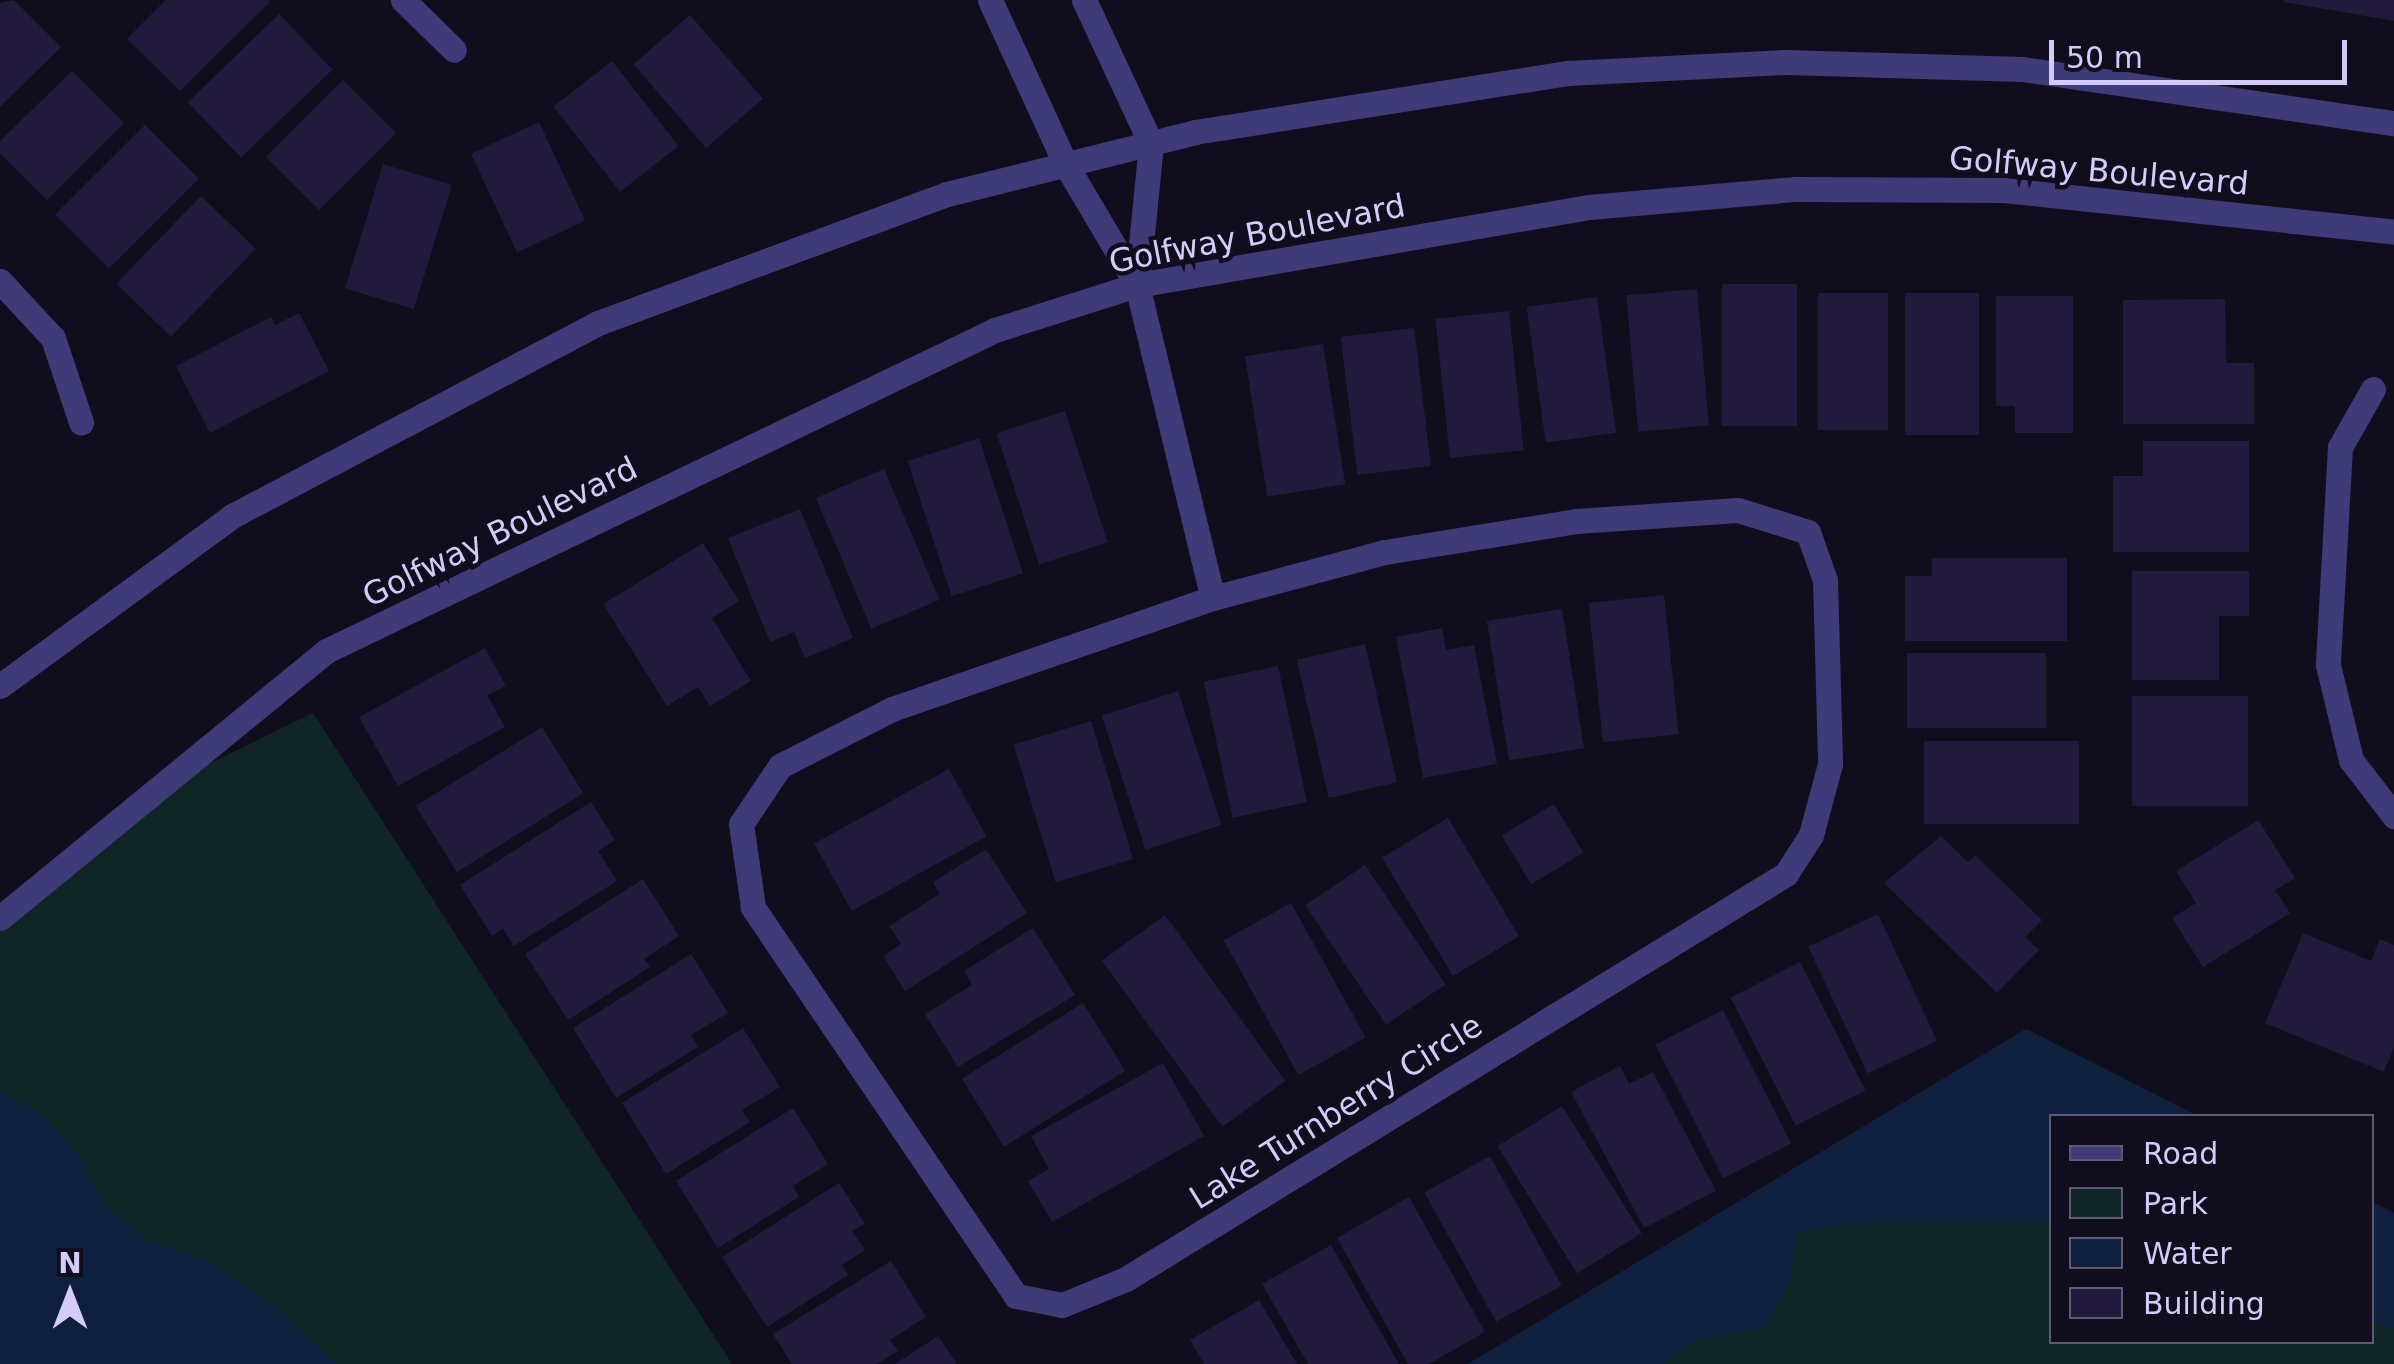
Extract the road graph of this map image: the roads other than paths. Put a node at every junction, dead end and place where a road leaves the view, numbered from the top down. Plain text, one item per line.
1 (403, 0) edge
2 (990, 0) edge
3 (1084, 0) edge
4 (454, 50) dead end
5 (2394, 123) edge
6 (1152, 144) junction
7 (1066, 166) junction
8 (2394, 232) edge
9 (0, 281) edge
10 (1138, 285) junction
11 (2373, 389) dead end
12 (80, 422) dead end
13 (1213, 598) junction
14 (0, 686) edge
15 (2394, 816) edge
16 (0, 918) edge

1 - 4 street
2 - 7 street
3 - 6 street
5 - 6 street
6 - 7 street
6 - 10 street
7 - 10 street
7 - 14 street
8 - 10 street, Golfway Boulevard
9 - 12 street
10 - 13 street
10 - 16 street, Golfway Boulevard
11 - 15 street
13 - 13 street, Lake Turnberry Circle

